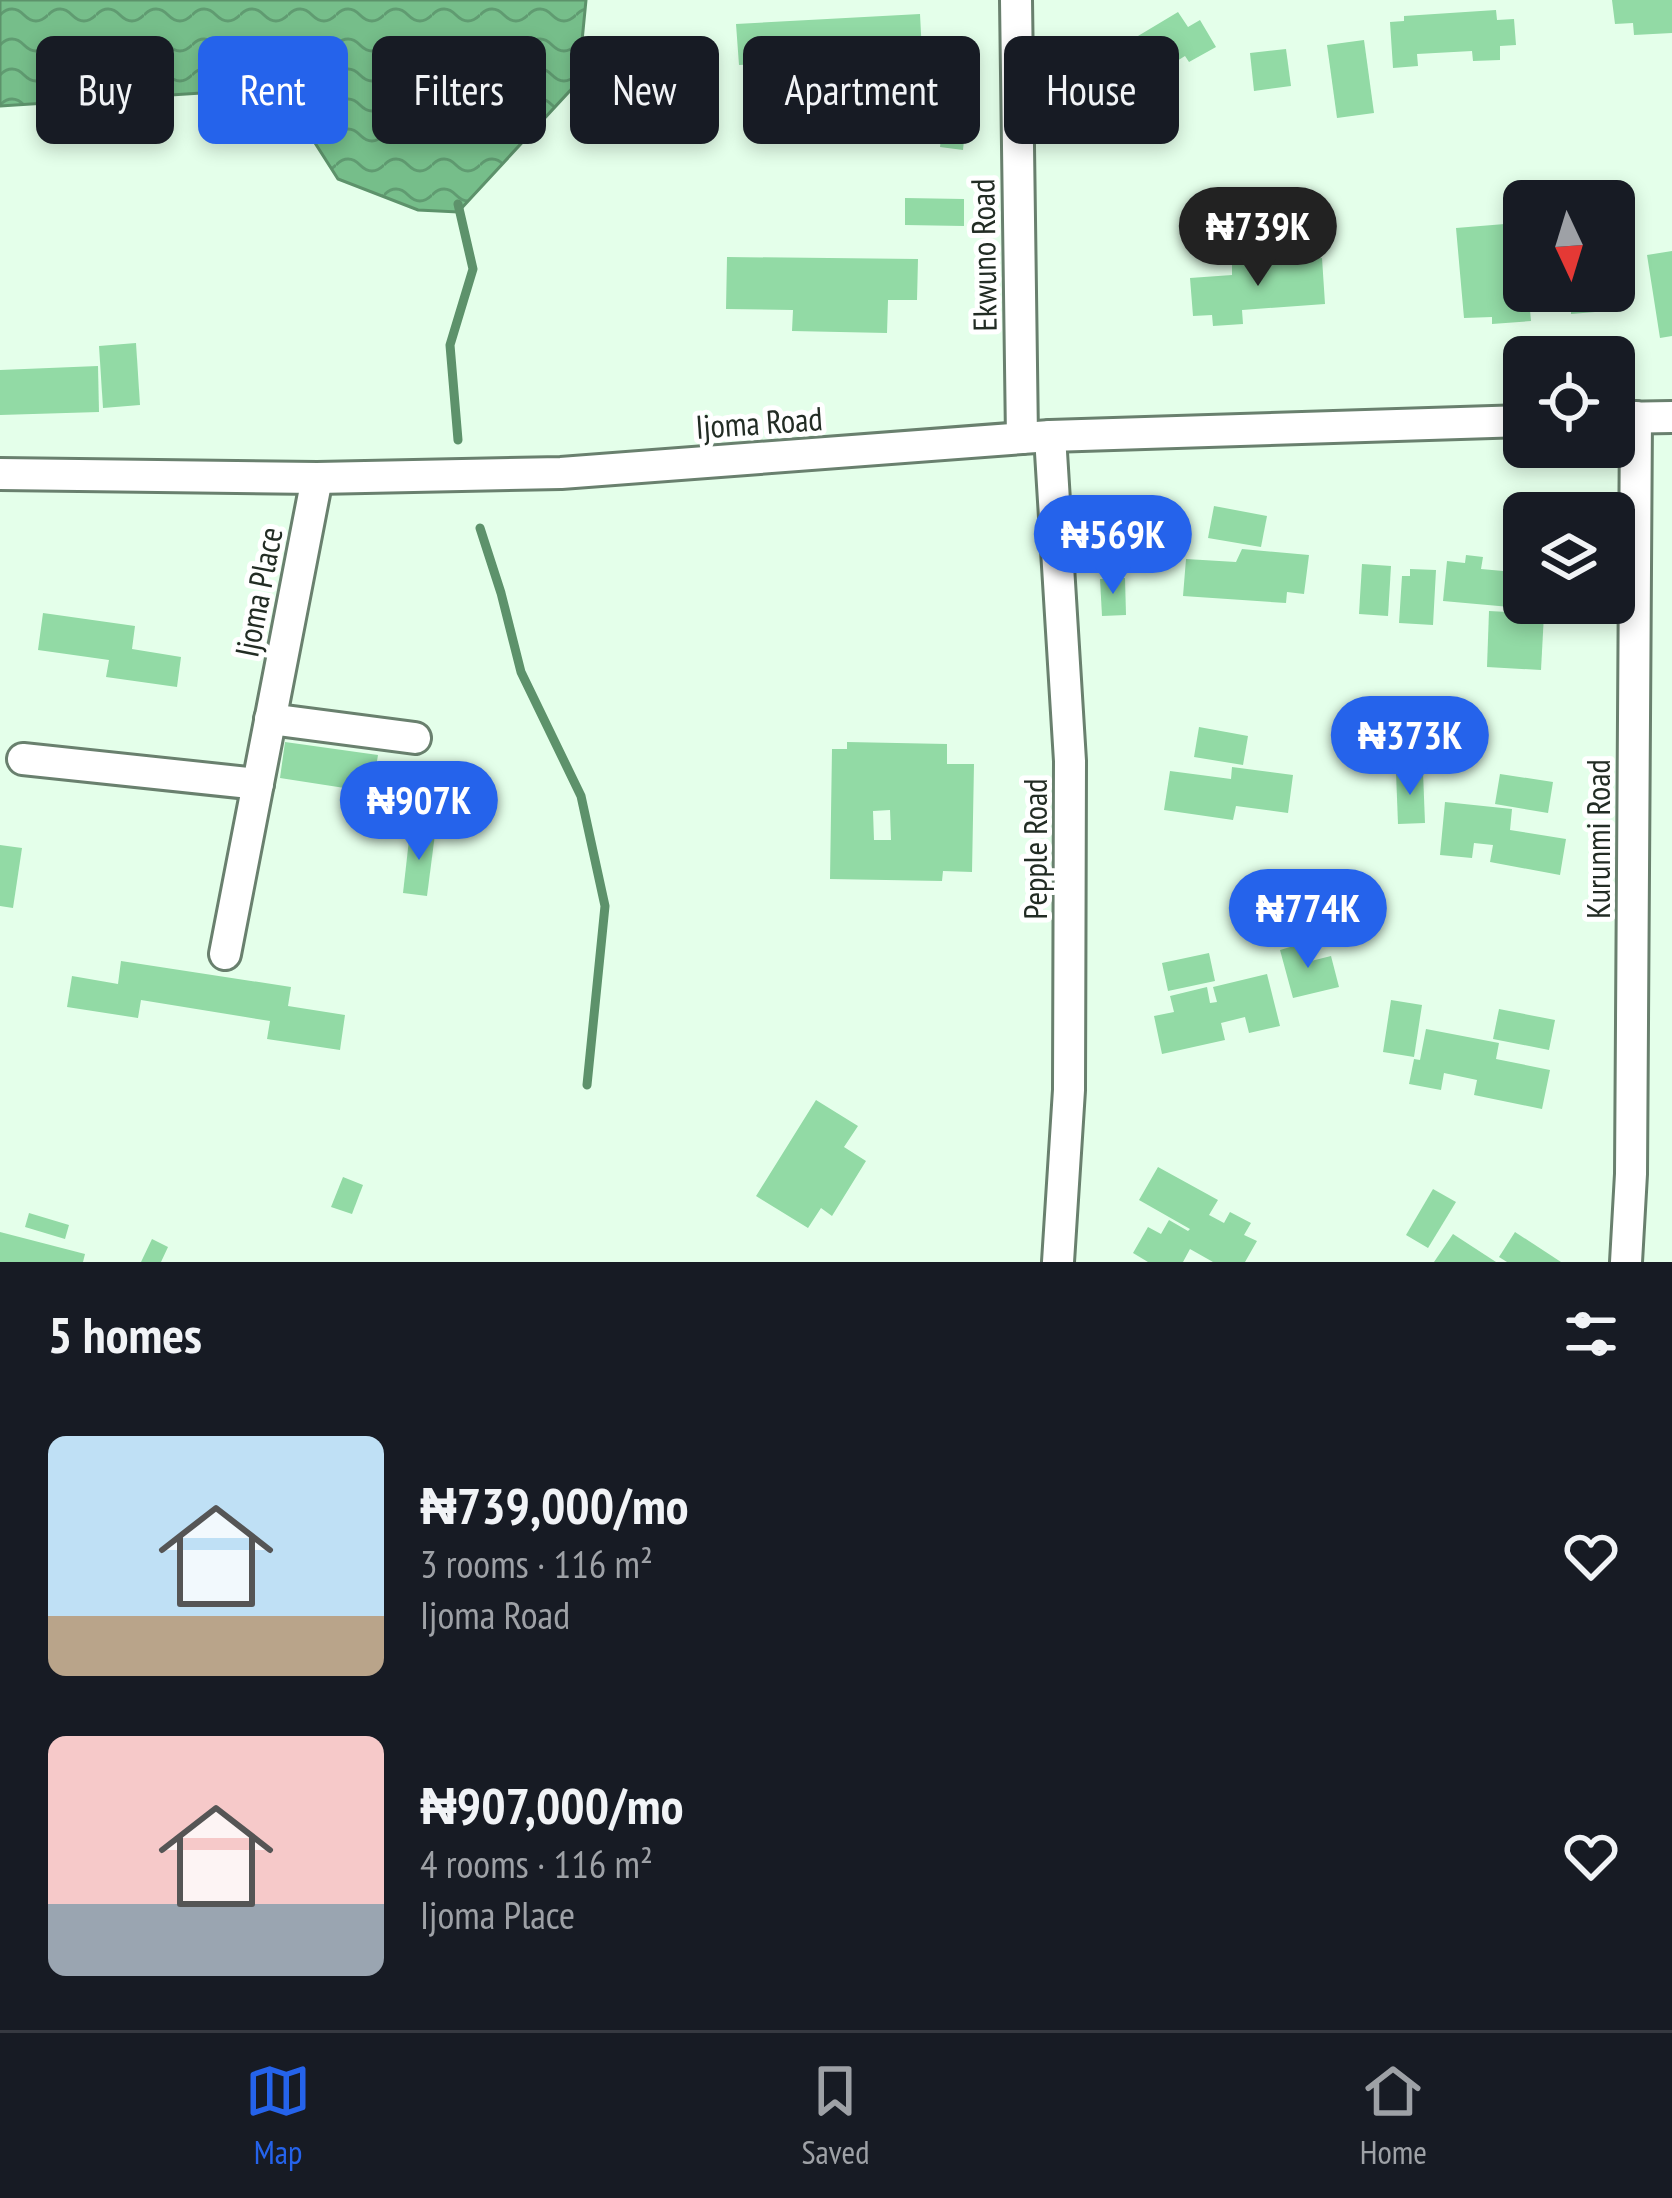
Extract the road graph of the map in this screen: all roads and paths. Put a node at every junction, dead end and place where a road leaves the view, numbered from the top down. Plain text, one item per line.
1 (1016, 0) edge
2 (1635, 417) edge
3 (1672, 417) edge
4 (1503, 422) edge
5 (1036, 437) junction
6 (1625, 468) edge
7 (0, 474) edge
8 (317, 478) junction
9 (270, 719) junction
10 (415, 738) dead end
11 (23, 759) dead end
12 (258, 784) junction
13 (225, 954) dead end
14 (1058, 1262) edge
15 (1626, 1262) edge

1 - 5 street, Ekwuno Road
2 - 3 street
4 - 5 street, Ijoma Road
5 - 8 street, Ijoma Road
5 - 14 street, Pepple Road
6 - 15 street, Kurunmi Road
7 - 8 street, Ijoma Road
8 - 9 street, Ijoma Place
9 - 10 street
9 - 12 street, Ijoma Place
11 - 12 street
12 - 13 street, Ijoma Place

